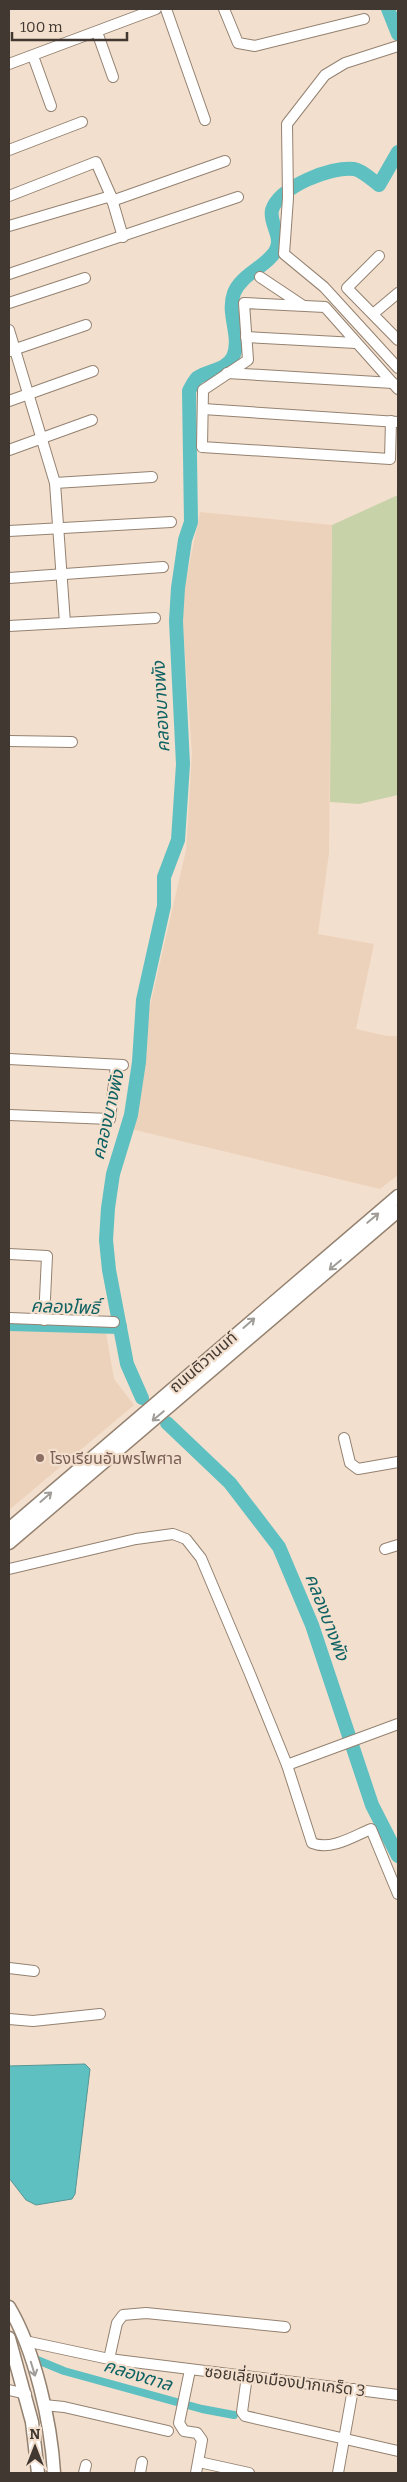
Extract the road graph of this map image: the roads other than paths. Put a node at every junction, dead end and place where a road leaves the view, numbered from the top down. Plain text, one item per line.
1 (154, 9) edge
2 (166, 9) edge
3 (224, 9) edge
4 (364, 19) dead end
5 (97, 32) junction
6 (398, 46) edge
7 (32, 56) junction
8 (9, 64) edge
9 (113, 77) dead end
10 (51, 106) dead end
11 (206, 120) dead end
12 (82, 122) dead end
13 (9, 150) edge
14 (225, 161) dead end
15 (9, 196) edge
16 (111, 198) junction
17 (238, 198) dead end
18 (9, 226) edge
19 (123, 238) junction
20 (379, 256) dead end
21 (9, 274) edge
22 (260, 277) dead end
23 (85, 278) dead end
24 (398, 293) edge
25 (9, 303) edge
26 (302, 306) junction
27 (373, 314) junction
28 (86, 325) dead end
29 (9, 330) edge
30 (246, 337) junction
31 (398, 340) edge
32 (356, 343) junction
33 (12, 350) edge
34 (398, 368) edge
35 (93, 371) dead end
36 (227, 373) junction
37 (396, 386) edge
38 (28, 394) junction
39 (9, 400) edge
40 (203, 409) junction
41 (92, 420) dead end
42 (395, 422) edge
43 (43, 438) junction
44 (9, 450) edge
45 (152, 477) dead end
46 (55, 483) junction
47 (171, 522) dead end
48 (59, 528) junction
49 (9, 531) edge
50 (163, 568) dead end
51 (62, 574) junction
52 (9, 578) edge
53 (155, 618) dead end
54 (65, 623) junction
55 (9, 626) edge
56 (9, 741) edge
57 (72, 742) dead end
58 (9, 1059) edge
59 (9, 1114) edge
60 (398, 1196) edge
61 (398, 1211) edge
62 (9, 1254) edge
63 (9, 1318) edge
64 (44, 1320) junction
65 (114, 1322) dead end
66 (344, 1438) dead end
67 (398, 1462) edge
68 (9, 1528) edge
69 (9, 1543) edge
70 (398, 1546) edge
71 (385, 1549) dead end
72 (9, 1569) edge
73 (398, 1724) edge
74 (287, 1764) junction
75 (398, 1894) edge
76 (9, 1968) edge
77 (34, 1971) dead end
78 (100, 2014) dead end
79 (9, 2019) edge
80 (9, 2307) edge
81 (285, 2327) dead end
82 (9, 2338) edge
83 (25, 2341) junction
84 (109, 2359) junction
85 (190, 2370) junction
86 (247, 2376) junction
87 (353, 2389) junction
88 (9, 2390) edge
89 (26, 2394) junction
90 (398, 2395) edge
91 (44, 2405) junction
92 (168, 2430) dead end
93 (344, 2440) junction
94 (398, 2451) edge
95 (142, 2462) dead end
96 (199, 2462) junction
97 (38, 2473) edge
98 (54, 2473) edge
99 (140, 2473) edge
100 (196, 2473) edge
101 (249, 2473) edge
102 (338, 2473) edge

1 - 5 street
2 - 11 street
3 - 4 street
5 - 7 street
5 - 9 street
6 - 34 street
7 - 8 street
7 - 10 street
12 - 13 street
14 - 16 street
15 - 16 street
16 - 18 street
16 - 19 street
17 - 19 street
19 - 21 street
20 - 27 street
22 - 26 street
23 - 25 street
24 - 27 street
26 - 30 street
26 - 32 street
27 - 31 street
28 - 33 street
29 - 33 street
30 - 32 street
30 - 36 street
32 - 37 street
33 - 38 street
35 - 38 street
36 - 37 street
36 - 40 street
38 - 39 street
38 - 43 street
40 - 42 street
40 - 42 street
41 - 43 street
43 - 44 street
43 - 46 street
45 - 46 street
46 - 48 street
47 - 48 street
48 - 49 street
48 - 51 street
50 - 51 street
51 - 52 street
51 - 54 street
53 - 54 street
54 - 55 street
56 - 57 street
58 - 59 street
68 -> 60 main road, ถนนติวานนท์
61 -> 69 main road, ถนนติวานนท์
62 - 64 street
63 - 64 street
64 - 65 street
66 - 67 street
70 - 71 street
72 - 74 street
73 - 74 street
74 - 75 street
76 - 77 street
78 - 79 street
80 - 83 main road
81 - 84 street
82 - 89 main road
83 - 84 street, ซอยเลี่ยงเมืองปากเกร็ด 3
83 -> 91 main road
84 - 85 street, ซอยเลี่ยงเมืองปากเกร็ด 3
85 - 86 street, ซอยเลี่ยงเมืองปากเกร็ด 3
85 - 96 street
86 - 87 street, ซอยเลี่ยงเมืองปากเกร็ด 3
86 - 93 street
87 - 90 street, ซอยเลี่ยงเมืองปากเกร็ด 3
87 - 93 street
88 - 89 street
89 - 97 main road
91 - 92 street
91 - 98 main road
93 - 94 street
93 - 102 street
95 - 99 street
96 - 100 street
96 - 101 street

